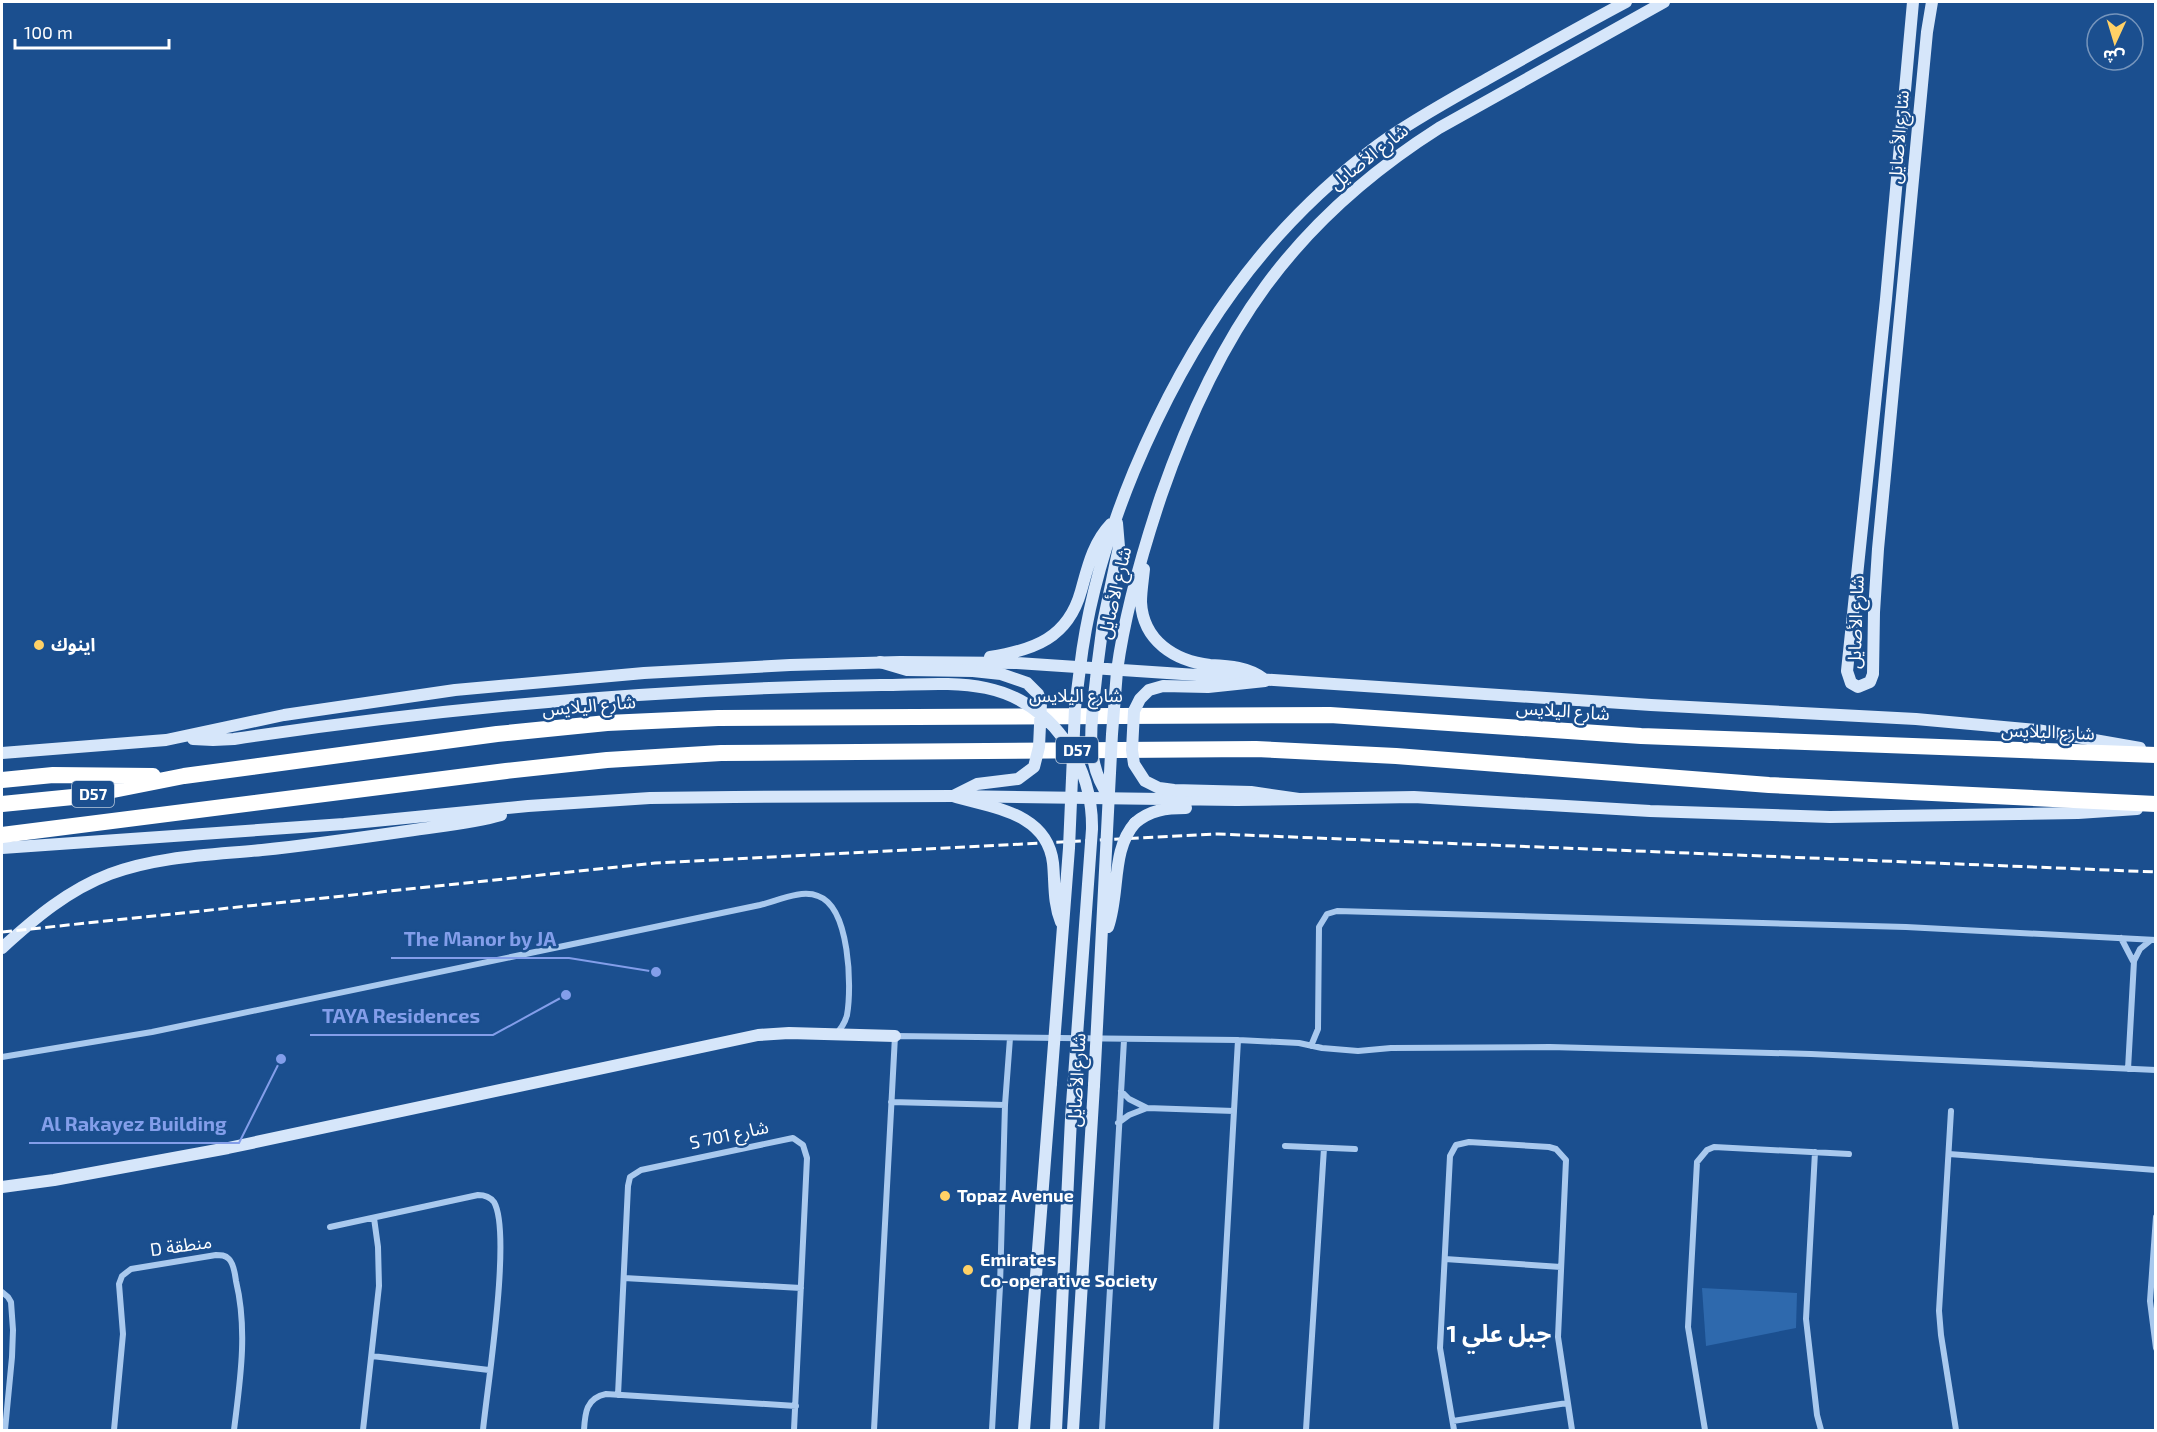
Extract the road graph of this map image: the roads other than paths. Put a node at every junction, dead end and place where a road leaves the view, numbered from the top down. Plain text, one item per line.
1 (1626, 2) edge
2 (1664, 2) edge
3 (1913, 2) edge
4 (1932, 2) edge
5 (1116, 519) junction
6 (1143, 553) junction
7 (880, 662) junction
8 (955, 662) junction
9 (1080, 668) junction
10 (1097, 669) junction
11 (1117, 671) junction
12 (1265, 681) junction
13 (183, 737) junction
14 (2, 753) edge
15 (2156, 753) edge
16 (184, 776) junction
17 (2, 780) edge
18 (952, 796) junction
19 (1070, 797) junction
20 (1110, 798) junction
21 (1299, 799) junction
22 (1238, 800) junction
23 (2, 804) edge
24 (528, 806) junction
25 (2156, 806) edge
26 (2, 835) edge
27 (2, 848) edge
28 (1064, 928) junction
29 (2121, 938) junction
30 (1103, 939) junction
31 (2153, 940) edge
32 (2, 948) edge
33 (2134, 962) junction
34 (835, 1035) junction
35 (895, 1036) junction
36 (1010, 1038) junction
37 (1124, 1040) junction
38 (1238, 1040) junction
39 (1311, 1047) junction
40 (2, 1057) edge
41 (2128, 1069) junction
42 (2156, 1070) edge
43 (1120, 1090) junction
44 (891, 1102) junction
45 (1005, 1105) junction
46 (1147, 1108) junction
47 (1234, 1111) junction
48 (1951, 1111) dead end
49 (1118, 1123) junction
50 (1285, 1146) dead end
51 (1324, 1148) junction
52 (1354, 1149) dead end
53 (1815, 1152) junction
54 (1850, 1154) dead end
55 (1949, 1154) junction
56 (2156, 1170) edge
57 (2, 1187) edge
58 (2156, 1217) edge
59 (374, 1218) junction
60 (330, 1227) dead end
61 (1444, 1259) junction
62 (1561, 1267) junction
63 (624, 1278) junction
64 (801, 1288) junction
65 (2, 1292) edge
66 (2156, 1348) edge
67 (372, 1356) junction
68 (489, 1370) junction
69 (618, 1395) junction
70 (1567, 1403) junction
71 (796, 1406) junction
72 (1453, 1421) junction
73 (5, 1431) edge
74 (114, 1431) edge
75 (234, 1431) edge
76 (363, 1431) edge
77 (483, 1431) edge
78 (584, 1431) edge
79 (794, 1431) edge
80 (874, 1431) edge
81 (992, 1431) edge
82 (1024, 1431) edge
83 (1056, 1431) edge
84 (1073, 1431) edge
85 (1102, 1431) edge
86 (1216, 1431) edge
87 (1306, 1431) edge
88 (1454, 1431) edge
89 (1572, 1431) edge
90 (1705, 1431) edge
91 (1821, 1431) edge
92 (1956, 1431) edge

1 - 5 main road, شارع الأصايل
2 - 6 main road, شارع الأصايل
3 - 4 main road, شارع الأصايل
5 - 8 main road
5 - 9 main road, شارع الأصايل
5 - 10 main road
6 - 11 main road, شارع الأصايل
6 - 12 main road
7 - 8 main road, bridge
7 - 13 main road
7 - 18 main road, bridge
8 - 9 main road
9 - 10 main road, bridge
9 - 19 main road, شارع الأصايل, bridge
10 - 11 main road
10 - 20 main road, bridge
11 - 12 main road, bridge
11 - 20 main road, شارع الأصايل, bridge
12 - 15 main road
12 - 21 main road, bridge
13 - 14 main road
13 - 83 main road, bridge
15 - 16 highway, شارع اليلايس / D57
16 - 17 highway
16 - 23 highway, شارع اليلايس / D57
18 - 19 main road, bridge
18 - 24 main road
18 - 28 main road, bridge
19 - 20 main road, bridge
19 - 28 main road, شارع الأصايل, bridge
20 - 22 main road
20 - 30 main road, شارع الأصايل, bridge
21 - 22 main road, bridge
21 - 25 main road
22 - 30 main road, bridge
24 - 27 main road
24 - 32 main road
25 - 26 highway, D57
28 - 82 main road, شارع الأصايل, bridge
29 - 31 street
29 - 33 street
29 - 39 street
30 - 84 main road, شارع الأصايل, bridge
31 - 33 street
33 - 41 street
34 - 35 main road
34 - 40 street
34 - 57 main road
35 - 36 street
35 - 44 street
36 - 37 street
36 - 45 street
37 - 38 street
37 - 43 street
38 - 39 street
38 - 47 street
39 - 41 street
41 - 42 street
43 - 46 street
43 - 49 street
44 - 45 street
44 - 80 street
45 - 81 street
46 - 47 street
46 - 49 street
47 - 86 street
48 - 55 street
49 - 85 street
50 - 51 street
51 - 52 street
51 - 87 street
53 - 54 street
53 - 90 street
53 - 91 street
55 - 56 street
55 - 92 street
58 - 66 street
59 - 60 street
59 - 67 street
59 - 68 street
61 - 62 street
61 - 62 street
61 - 72 street
62 - 70 street
63 - 64 street
63 - 64 street, S 701 شارع
63 - 69 street, S 701 شارع
64 - 71 street, S 701 شارع
65 - 73 street
67 - 68 street
67 - 76 street
68 - 77 street
69 - 71 street
69 - 78 street
70 - 72 street
70 - 89 street
71 - 79 street, S 701 شارع
72 - 88 street
74 - 75 street, D منطقة

